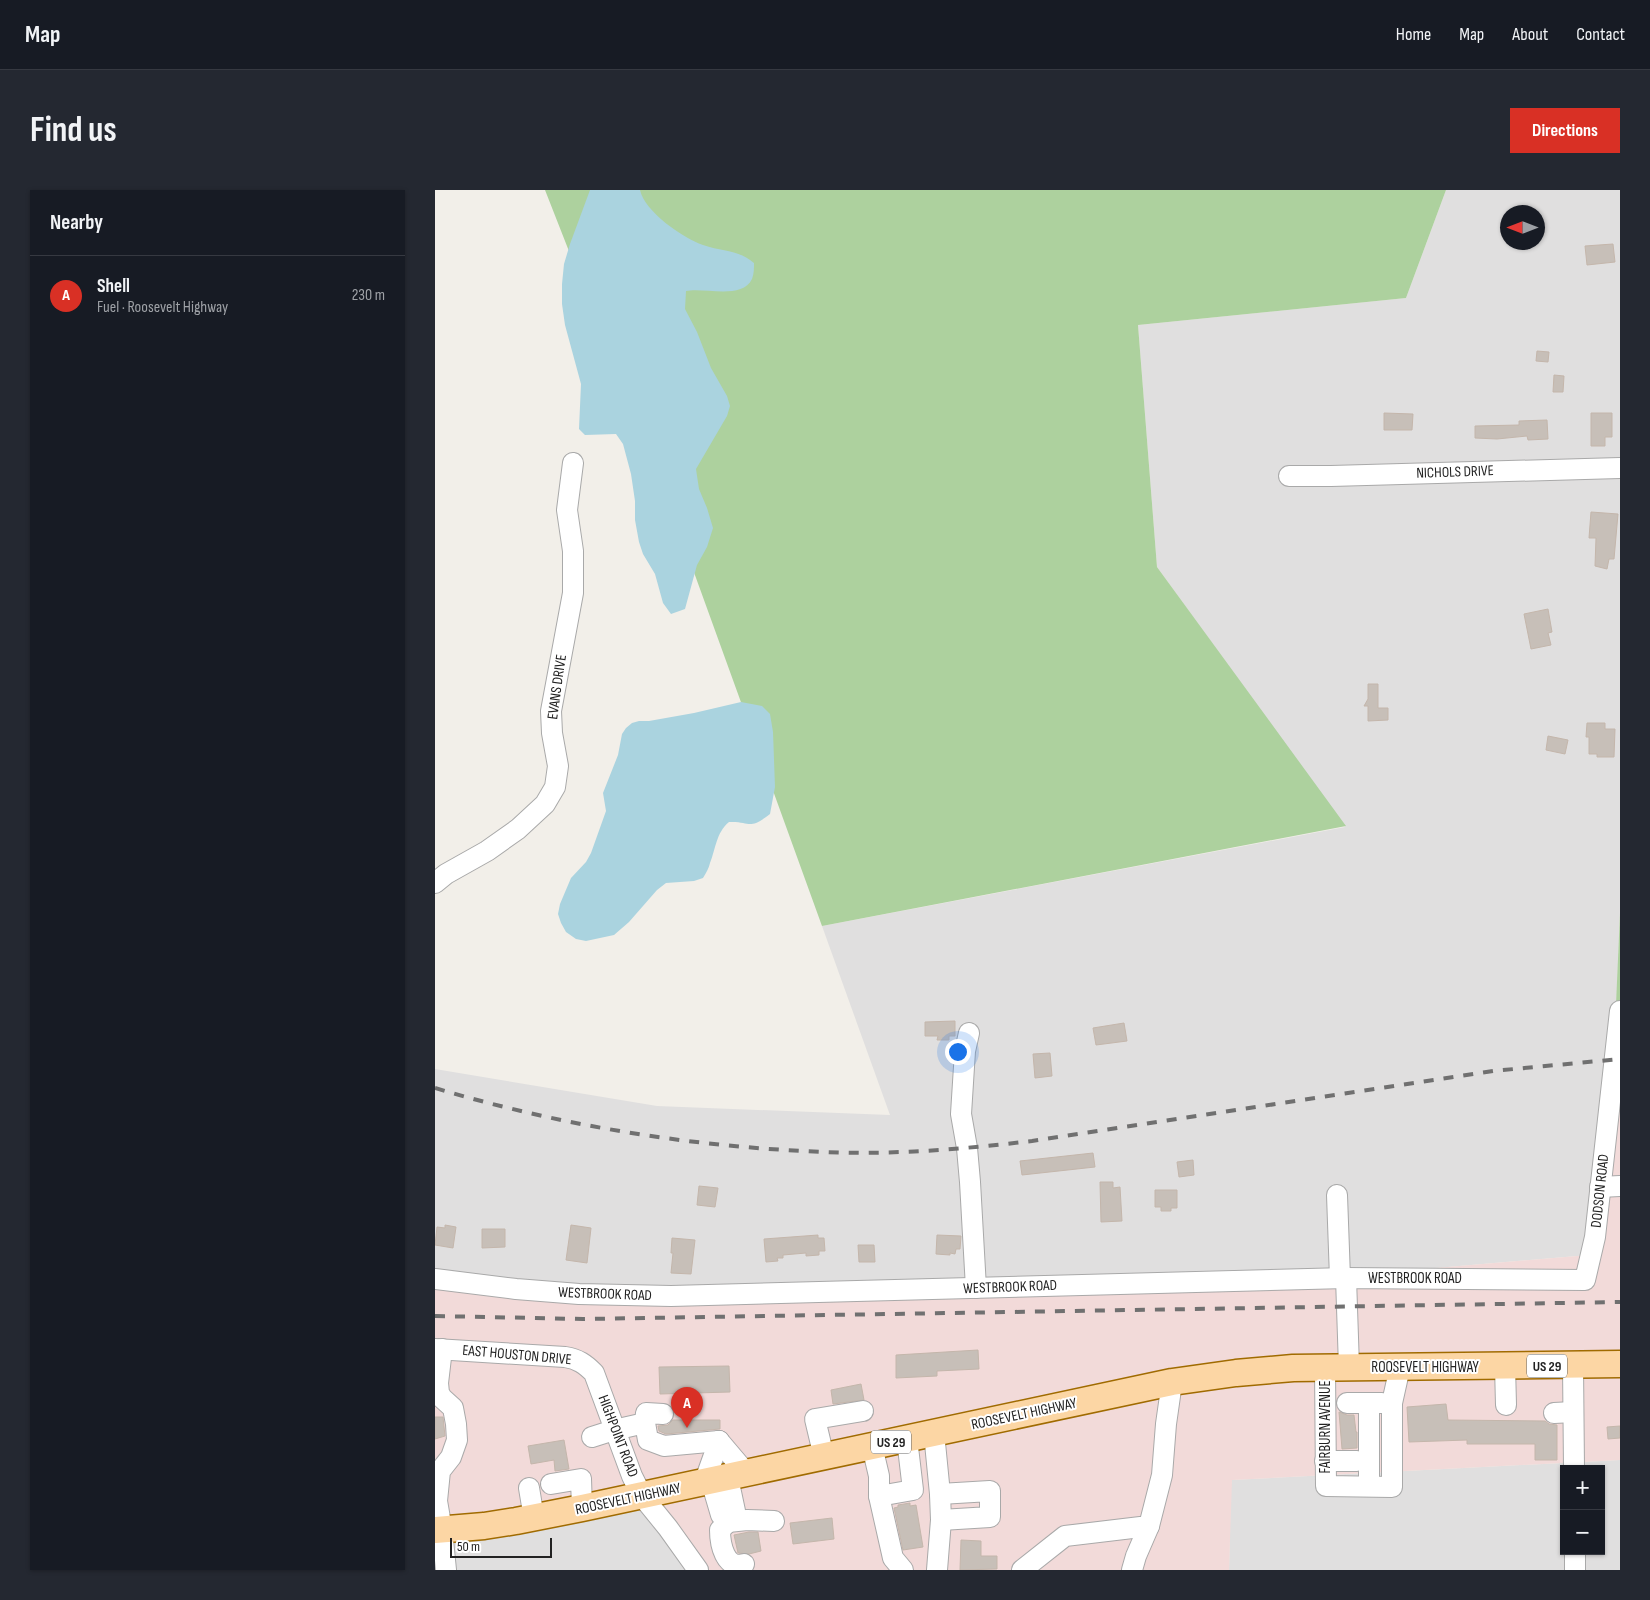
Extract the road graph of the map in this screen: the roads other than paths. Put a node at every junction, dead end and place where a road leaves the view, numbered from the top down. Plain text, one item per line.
1 (573, 463) dead end
2 (1620, 468) edge
3 (1289, 476) dead end
4 (435, 884) edge
5 (1620, 1012) edge
6 (969, 1034) dead end
7 (1610, 1187) edge
8 (1337, 1195) dead end
9 (1343, 1278) junction
10 (435, 1279) edge
11 (1585, 1280) joint
12 (975, 1288) junction
13 (439, 1349) edge
14 (1620, 1364) edge
15 (1573, 1365) junction
16 (1505, 1366) junction
17 (1337, 1368) junction
18 (1400, 1368) junction
19 (594, 1373) joint
20 (1173, 1382) junction
21 (1347, 1403) dead end
22 (1369, 1403) junction
23 (1392, 1403) junction
24 (1506, 1404) dead end
25 (863, 1411) dead end
26 (614, 1430) junction
27 (934, 1433) junction
28 (592, 1438) dead end
29 (907, 1439) junction
30 (719, 1441) junction
31 (872, 1446) junction
32 (824, 1457) junction
33 (1325, 1461) junction
34 (1357, 1462) dead end
35 (1573, 1465) edge
36 (723, 1479) junction
37 (551, 1484) dead end
38 (1369, 1486) junction
39 (529, 1488) dead end
40 (940, 1494) junction
41 (642, 1496) junction
42 (879, 1496) junction
43 (582, 1508) junction
44 (534, 1518) junction
45 (941, 1520) junction
46 (773, 1521) dead end
47 (728, 1522) junction
48 (1149, 1526) junction
49 (439, 1530) edge
50 (1575, 1555) edge
51 (744, 1564) dead end
52 (696, 1569) edge
53 (446, 1570) edge
54 (903, 1570) edge
55 (937, 1570) edge
56 (1022, 1570) edge
57 (1132, 1570) edge
58 (1575, 1570) edge

1 - 4 street, EVANS DRIVE
2 - 3 street, NICHOLS DRIVE
5 - 7 street, DODSON ROAD
6 - 12 street
7 - 11 street, DODSON ROAD
8 - 9 street, FAIRBURN AVENUE
9 - 11 street, WESTBROOK ROAD
9 - 12 street, WESTBROOK ROAD
9 - 17 street, FAIRBURN AVENUE
10 - 12 street, WESTBROOK ROAD
13 - 19 street, EAST HOUSTON DRIVE
13 - 49 street
14 - 15 main road, ROOSEVELT HIGHWAY / US 29
15 - 16 main road, ROOSEVELT HIGHWAY / US 29
15 - 35 street
16 - 18 main road, ROOSEVELT HIGHWAY / US 29
16 - 24 street
17 - 18 main road, ROOSEVELT HIGHWAY / US 29
17 - 20 main road, ROOSEVELT HIGHWAY / US 29
17 - 33 street, FAIRBURN AVENUE
18 - 23 street
19 - 26 street, HIGHPOINT ROAD
20 - 27 main road, ROOSEVELT HIGHWAY / US 29
20 - 48 street
21 - 22 street
22 - 23 street
22 - 38 street
23 - 38 street
25 - 32 street
26 - 28 street
26 - 30 street
26 - 41 street, HIGHPOINT ROAD
27 - 29 main road, ROOSEVELT HIGHWAY / US 29
27 - 40 street
29 - 31 main road, ROOSEVELT HIGHWAY / US 29
29 - 42 street
30 - 36 street
30 - 36 street
31 - 32 main road, ROOSEVELT HIGHWAY / US 29
31 - 42 street
32 - 36 main road, ROOSEVELT HIGHWAY / US 29
33 - 34 street
33 - 38 street, FAIRBURN AVENUE
36 - 41 main road, ROOSEVELT HIGHWAY / US 29
36 - 47 street
37 - 43 street
39 - 44 street
40 - 45 street
40 - 45 street
41 - 43 main road, ROOSEVELT HIGHWAY / US 29
41 - 52 street, HIGHPOINT ROAD
42 - 54 street
43 - 44 main road, ROOSEVELT HIGHWAY / US 29
44 - 49 main road, ROOSEVELT HIGHWAY / US 29
45 - 55 street
46 - 47 street
47 - 51 street
48 - 56 street
48 - 57 street
49 - 53 street
50 - 58 street

